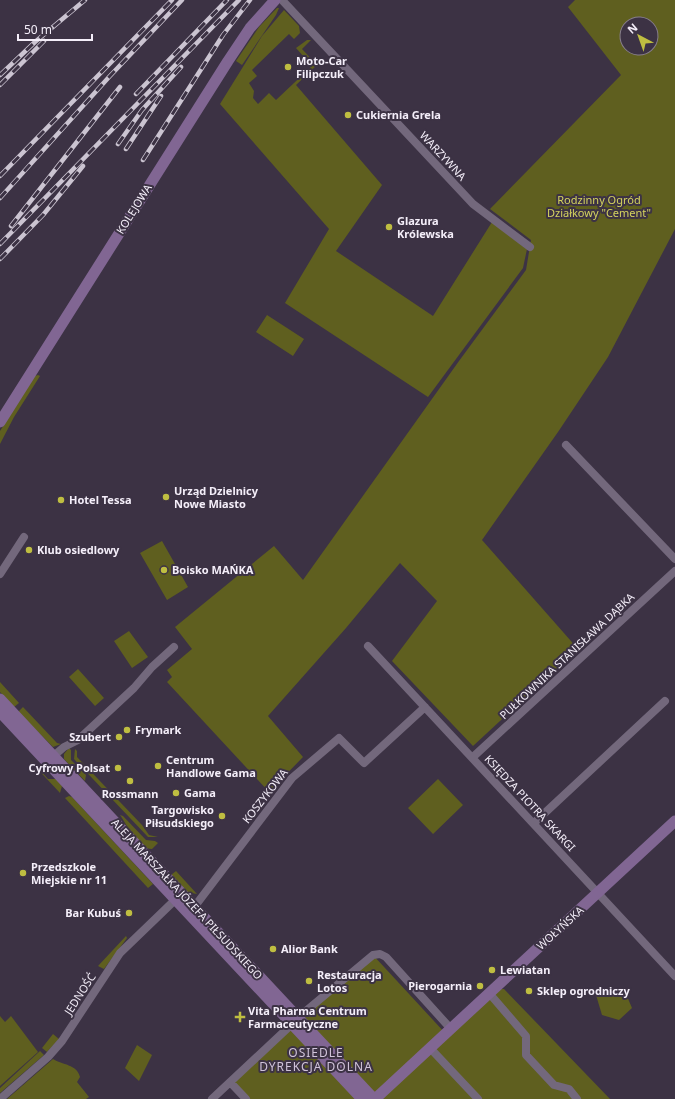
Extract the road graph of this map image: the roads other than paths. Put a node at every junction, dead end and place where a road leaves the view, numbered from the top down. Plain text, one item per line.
1 (275, 0) edge
2 (282, 0) edge
3 (530, 247) dead end
4 (0, 422) edge
5 (566, 445) dead end
6 (24, 537) dead end
7 (675, 559) edge
8 (675, 571) edge
9 (0, 574) edge
10 (368, 646) dead end
11 (174, 647) dead end
12 (0, 699) edge
13 (665, 701) dead end
14 (426, 707) junction
15 (0, 712) edge
16 (473, 757) junction
17 (50, 759) junction
18 (675, 821) edge
19 (534, 823) junction
20 (599, 893) junction
21 (175, 900) junction
22 (192, 911) junction
23 (675, 976) edge
24 (489, 994) junction
25 (295, 1021) junction
26 (451, 1029) junction
27 (430, 1048) junction
28 (230, 1082) junction
29 (0, 1099) edge
30 (212, 1099) edge
31 (246, 1099) edge
32 (362, 1099) edge
33 (375, 1099) edge
34 (478, 1099) edge
35 (577, 1099) edge

1 - 4 street, KOLEJOWA
2 - 3 street, WARZYWNA
5 - 7 street
6 - 9 street
8 - 16 street, PUŁKOWNIKA STANISŁAWA DĄBKA
10 - 14 street, KSIĘDZA PIOTRA SKARGI
11 - 17 street
12 - 17 street, ALEJA MARSZAŁKA JÓZEFA PIŁSUDSKIEGO
13 - 19 street
14 - 16 street, KSIĘDZA PIOTRA SKARGI
14 - 22 street, KOSZYKOWA
15 - 17 street, ALEJA MARSZAŁKA JÓZEFA PIŁSUDSKIEGO
16 - 19 street, KSIĘDZA PIOTRA SKARGI
17 - 21 street, ALEJA MARSZAŁKA JÓZEFA PIŁSUDSKIEGO
17 - 22 street, ALEJA MARSZAŁKA JÓZEFA PIŁSUDSKIEGO
18 - 20 street, WOŁYŃSKA
19 - 20 street, KSIĘDZA PIOTRA SKARGI
20 - 23 street, KSIĘDZA PIOTRA SKARGI
20 - 24 street, WOŁYŃSKA
21 - 22 street, ALEJA MARSZAŁKA JÓZEFA PIŁSUDSKIEGO
21 - 29 street, JEDNOŚĆ
22 - 25 street, ALEJA MARSZAŁKA JÓZEFA PIŁSUDSKIEGO
24 - 26 street, WOŁYŃSKA
24 - 35 street
25 - 26 street
25 - 28 street
25 - 32 street, ALEJA MARSZAŁKA JÓZEFA PIŁSUDSKIEGO
25 - 33 street, ALEJA MARSZAŁKA JÓZEFA PIŁSUDSKIEGO
26 - 27 street, WOŁYŃSKA
27 - 33 street, WOŁYŃSKA
27 - 34 street
28 - 30 street
28 - 31 street

